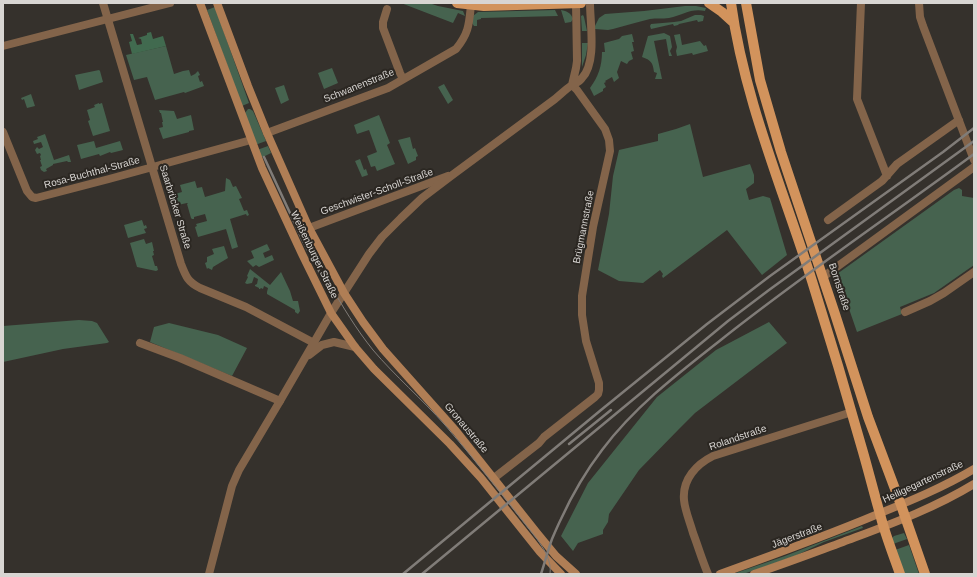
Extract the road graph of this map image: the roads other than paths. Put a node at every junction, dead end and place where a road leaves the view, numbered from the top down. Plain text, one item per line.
1 (103, 3) edge
2 (170, 3) edge
3 (200, 3) edge
4 (217, 3) edge
5 (457, 3) edge
6 (577, 3) edge
7 (590, 3) edge
8 (709, 3) edge
9 (730, 3) edge
10 (746, 3) edge
11 (861, 3) edge
12 (919, 3) edge
13 (470, 5) junction
14 (387, 10) dead end
15 (108, 20) junction
16 (733, 22) junction
17 (3, 46) edge
18 (403, 79) junction
19 (572, 85) junction
20 (256, 106) junction
21 (241, 113) junction
22 (959, 120) junction
23 (3, 132) edge
24 (267, 133) junction
25 (250, 140) junction
26 (974, 160) edge
27 (152, 167) junction
28 (974, 167) edge
29 (451, 176) junction
30 (887, 176) junction
31 (828, 220) dead end
32 (309, 228) junction
33 (974, 272) edge
34 (823, 277) junction
35 (344, 293) junction
36 (905, 312) dead end
37 (331, 313) junction
38 (140, 343) dead end
39 (314, 343) junction
40 (355, 347) junction
41 (306, 356) junction
42 (280, 401) junction
43 (852, 412) junction
44 (974, 469) edge
45 (494, 478) junction
46 (974, 484) edge
47 (901, 505) junction
48 (880, 514) junction
49 (906, 518) junction
50 (884, 527) junction
51 (566, 565) junction
52 (209, 574) edge
53 (560, 574) edge
54 (576, 574) edge
55 (708, 574) edge
56 (720, 574) edge
57 (754, 574) edge
58 (900, 574) edge
59 (925, 574) edge

1 - 15 street, Saarbrücker Straße
2 - 15 street
3 - 21 main road, Weißenburger Straße
4 - 20 main road, Weißenburger Straße
5 - 13 main road
6 - 13 main road
6 - 19 street
7 - 19 street, Geschwister-Scholl-Straße
8 - 16 main road
9 - 16 main road
10 - 34 main road, Bornstraße
11 - 30 street
12 - 22 street
13 - 18 street, Schwanenstraße
14 - 18 street
15 - 17 street
15 - 27 street, Saarbrücker Straße
16 - 43 main road
18 - 24 street, Schwanenstraße
19 - 29 street, Geschwister-Scholl-Straße
19 - 45 street, Brügmannstraße
20 - 21 main road
20 - 24 main road, Weißenburger Straße
21 - 25 main road, Weißenburger Straße
22 - 26 street
22 - 30 street
23 - 27 street, Rosa-Buchthal-Straße
24 - 32 main road, Weißenburger Straße
25 - 27 street, Rosa-Buchthal-Straße
25 - 37 main road, Weißenburger Straße
27 - 39 street, Saarbrücker Straße
28 - 34 street
29 - 32 street, Geschwister-Scholl-Straße
29 - 35 street, Geschwister-Scholl-Straße
30 - 31 street
32 - 35 main road, Weißenburger Straße
33 - 36 street
34 - 47 main road, Bornstraße
35 - 37 street, Geschwister-Scholl-Straße
35 - 45 main road, Gronaustraße
37 - 39 street, Weißenburger Straße
37 - 40 main road
38 - 42 street
39 - 41 street, Weißenburger Straße
40 - 41 street
40 - 53 main road
41 - 42 street, Weißenburger Straße
42 - 52 street, Weißenburger Straße
43 - 48 main road
43 - 55 street, Rolandstraße
44 - 47 main road, Heiligegartenstraße
45 - 51 main road, Gronaustraße
46 - 49 main road
47 - 48 main road, Heiligegartenstraße
47 - 49 main road, Bornstraße
48 - 50 main road
48 - 56 main road, Jägerstraße
49 - 50 main road
49 - 59 main road, Bornstraße
50 - 57 main road, Jägerstraße
50 - 58 main road
51 - 53 street
51 - 54 main road, Gronaustraße

